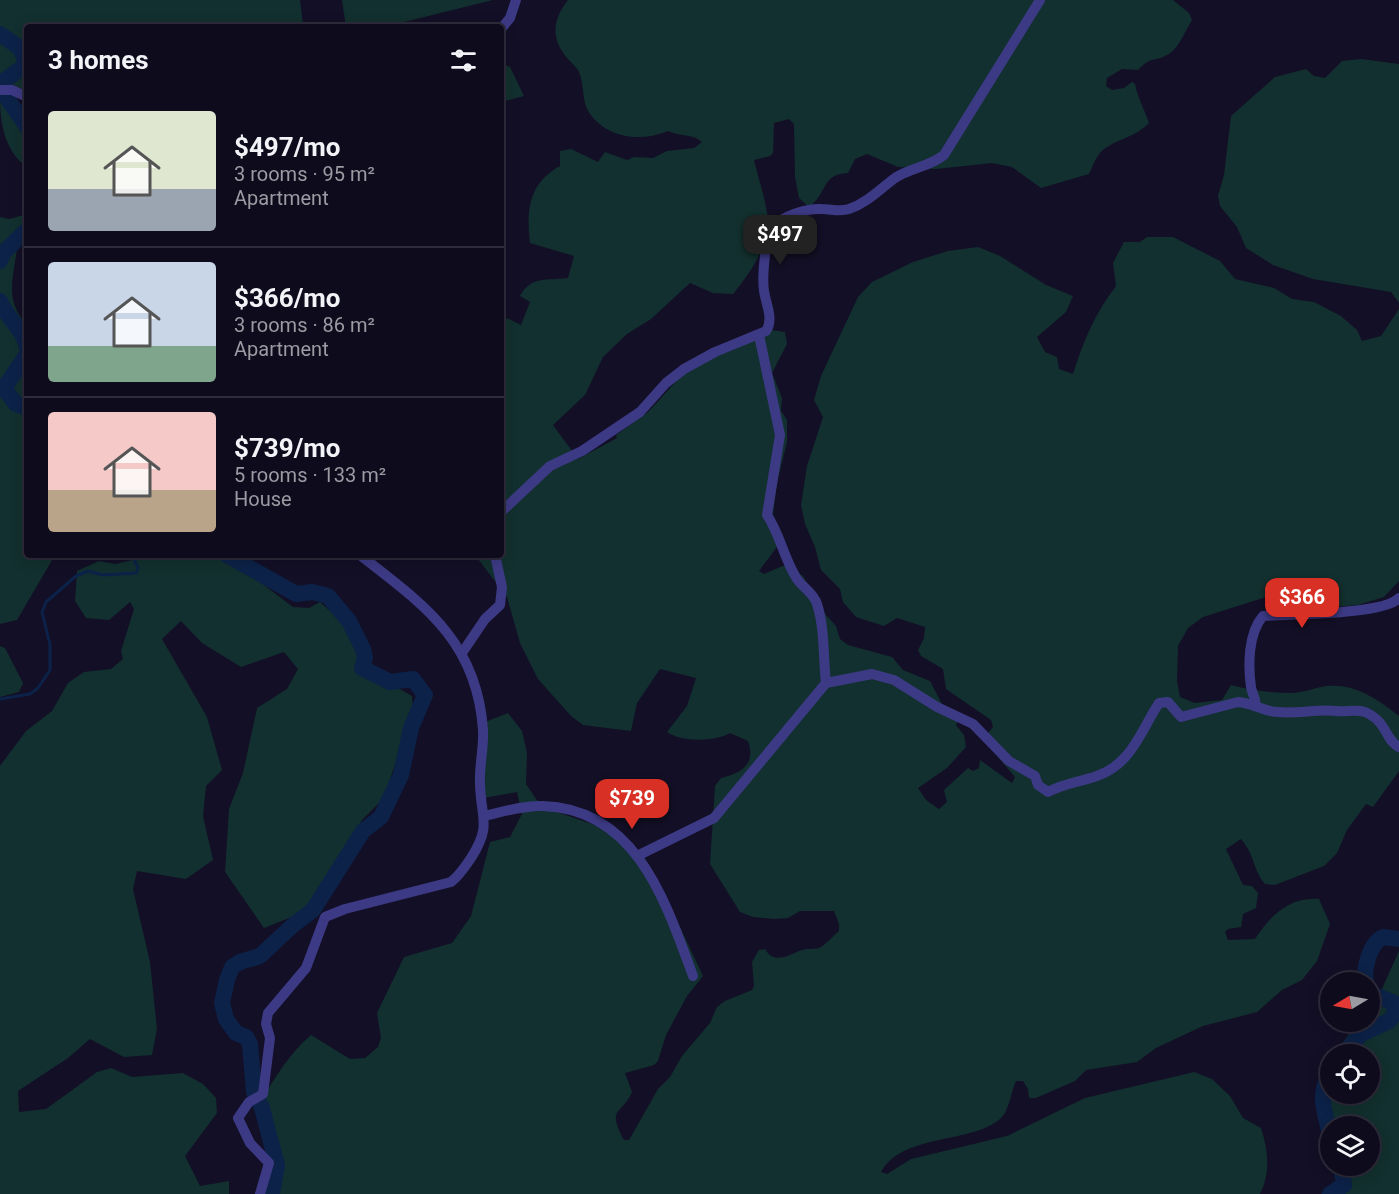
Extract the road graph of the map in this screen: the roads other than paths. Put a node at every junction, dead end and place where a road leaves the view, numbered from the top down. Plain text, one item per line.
1 (516, 0) edge
2 (1040, 0) edge
3 (504, 25) edge
4 (0, 90) edge
5 (24, 96) edge
6 (759, 335) junction
7 (504, 509) edge
8 (364, 558) edge
9 (496, 558) edge
10 (1399, 598) edge
11 (462, 653) junction
12 (826, 683) junction
13 (1256, 706) junction
14 (1399, 747) edge
15 (484, 816) junction
16 (639, 855) junction
17 (693, 976) dead end
18 (260, 1194) edge

1 - 3 street
2 - 6 street
4 - 5 street
6 - 7 street
6 - 12 street
8 - 11 street
9 - 11 street
10 - 13 street
11 - 15 street
12 - 13 street
12 - 16 street
13 - 14 street
15 - 16 street
15 - 18 street
16 - 17 street

